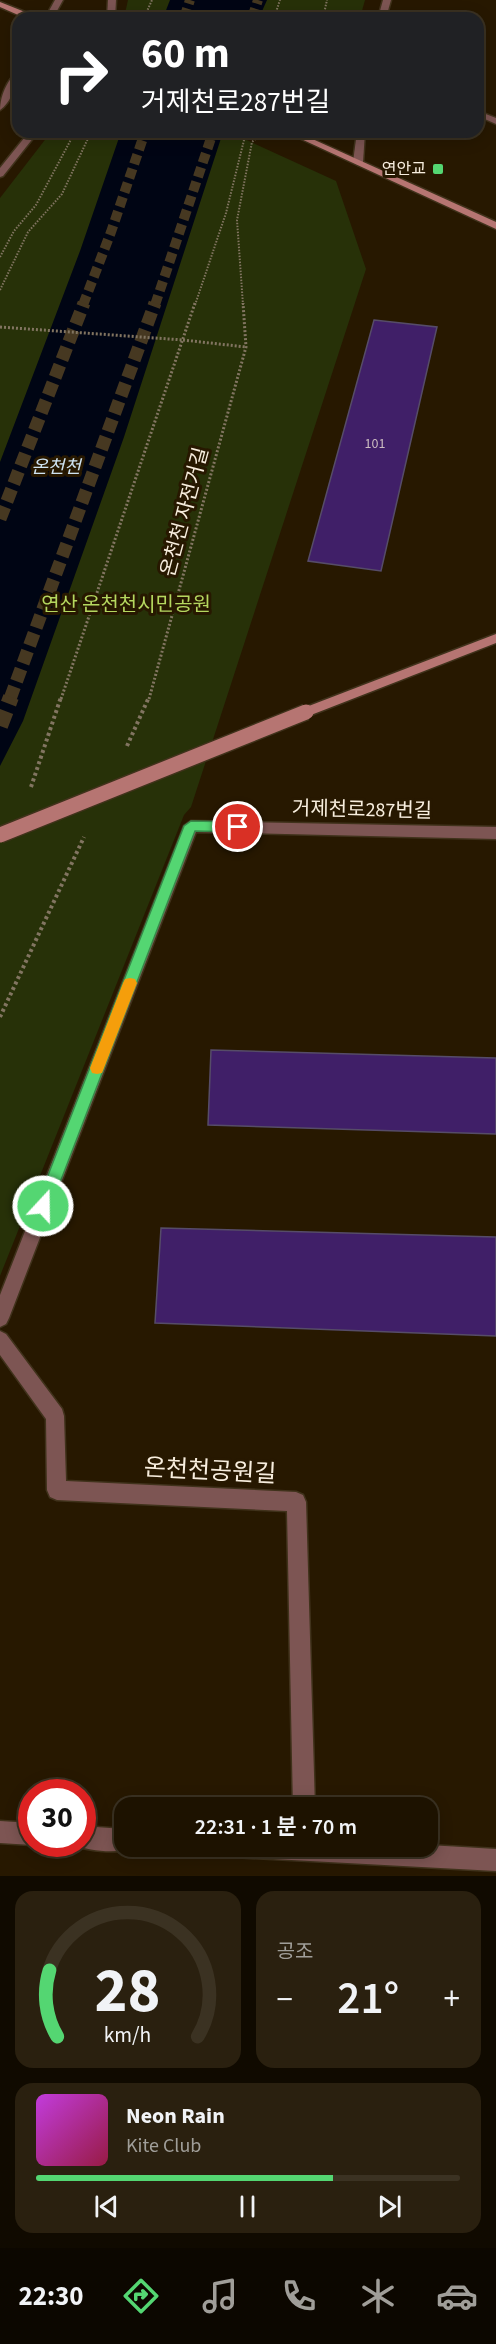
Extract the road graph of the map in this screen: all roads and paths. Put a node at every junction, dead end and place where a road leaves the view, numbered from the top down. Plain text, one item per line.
1 (0, 4) edge
2 (18, 12) edge
3 (12, 86) edge
4 (0, 107) edge
5 (29, 138) edge
6 (72, 138) edge
7 (88, 138) edge
8 (245, 138) edge
9 (256, 138) edge
10 (304, 138) edge
11 (360, 138) edge
12 (244, 141) junction
13 (252, 142) junction
14 (358, 162) junction
15 (0, 174) edge
16 (496, 226) edge
17 (0, 257) edge
18 (0, 290) edge
19 (0, 327) edge
20 (183, 340) junction
21 (246, 347) junction
22 (496, 639) edge
23 (122, 756) dead end
24 (28, 797) dead end
25 (87, 832) dead end
26 (496, 833) edge
27 (0, 835) edge
28 (0, 1017) edge
29 (0, 1318) edge
30 (0, 1340) edge
31 (304, 1797) edge
32 (0, 1832) edge
33 (18, 1833) edge
34 (96, 1838) edge
35 (114, 1839) edge
36 (438, 1857) edge
37 (496, 1860) edge

1 - 2 main road
3 - 4 street
5 - 15 street
6 - 17 path
7 - 18 path
8 - 12 path
9 - 13 path
10 - 14 main road
11 - 14 street
12 - 13 path
12 - 20 path
13 - 21 path, 온천천 자전거길
14 - 16 main road
19 - 20 path, bridge
20 - 21 path
20 - 24 path
21 - 23 path, 온천천 자전거길
22 - 27 main road, bridge
25 - 28 path
26 - 29 street, 거제천로287번길
30 - 31 street, 온천천공원길
32 - 33 street
34 - 35 street
36 - 37 street

